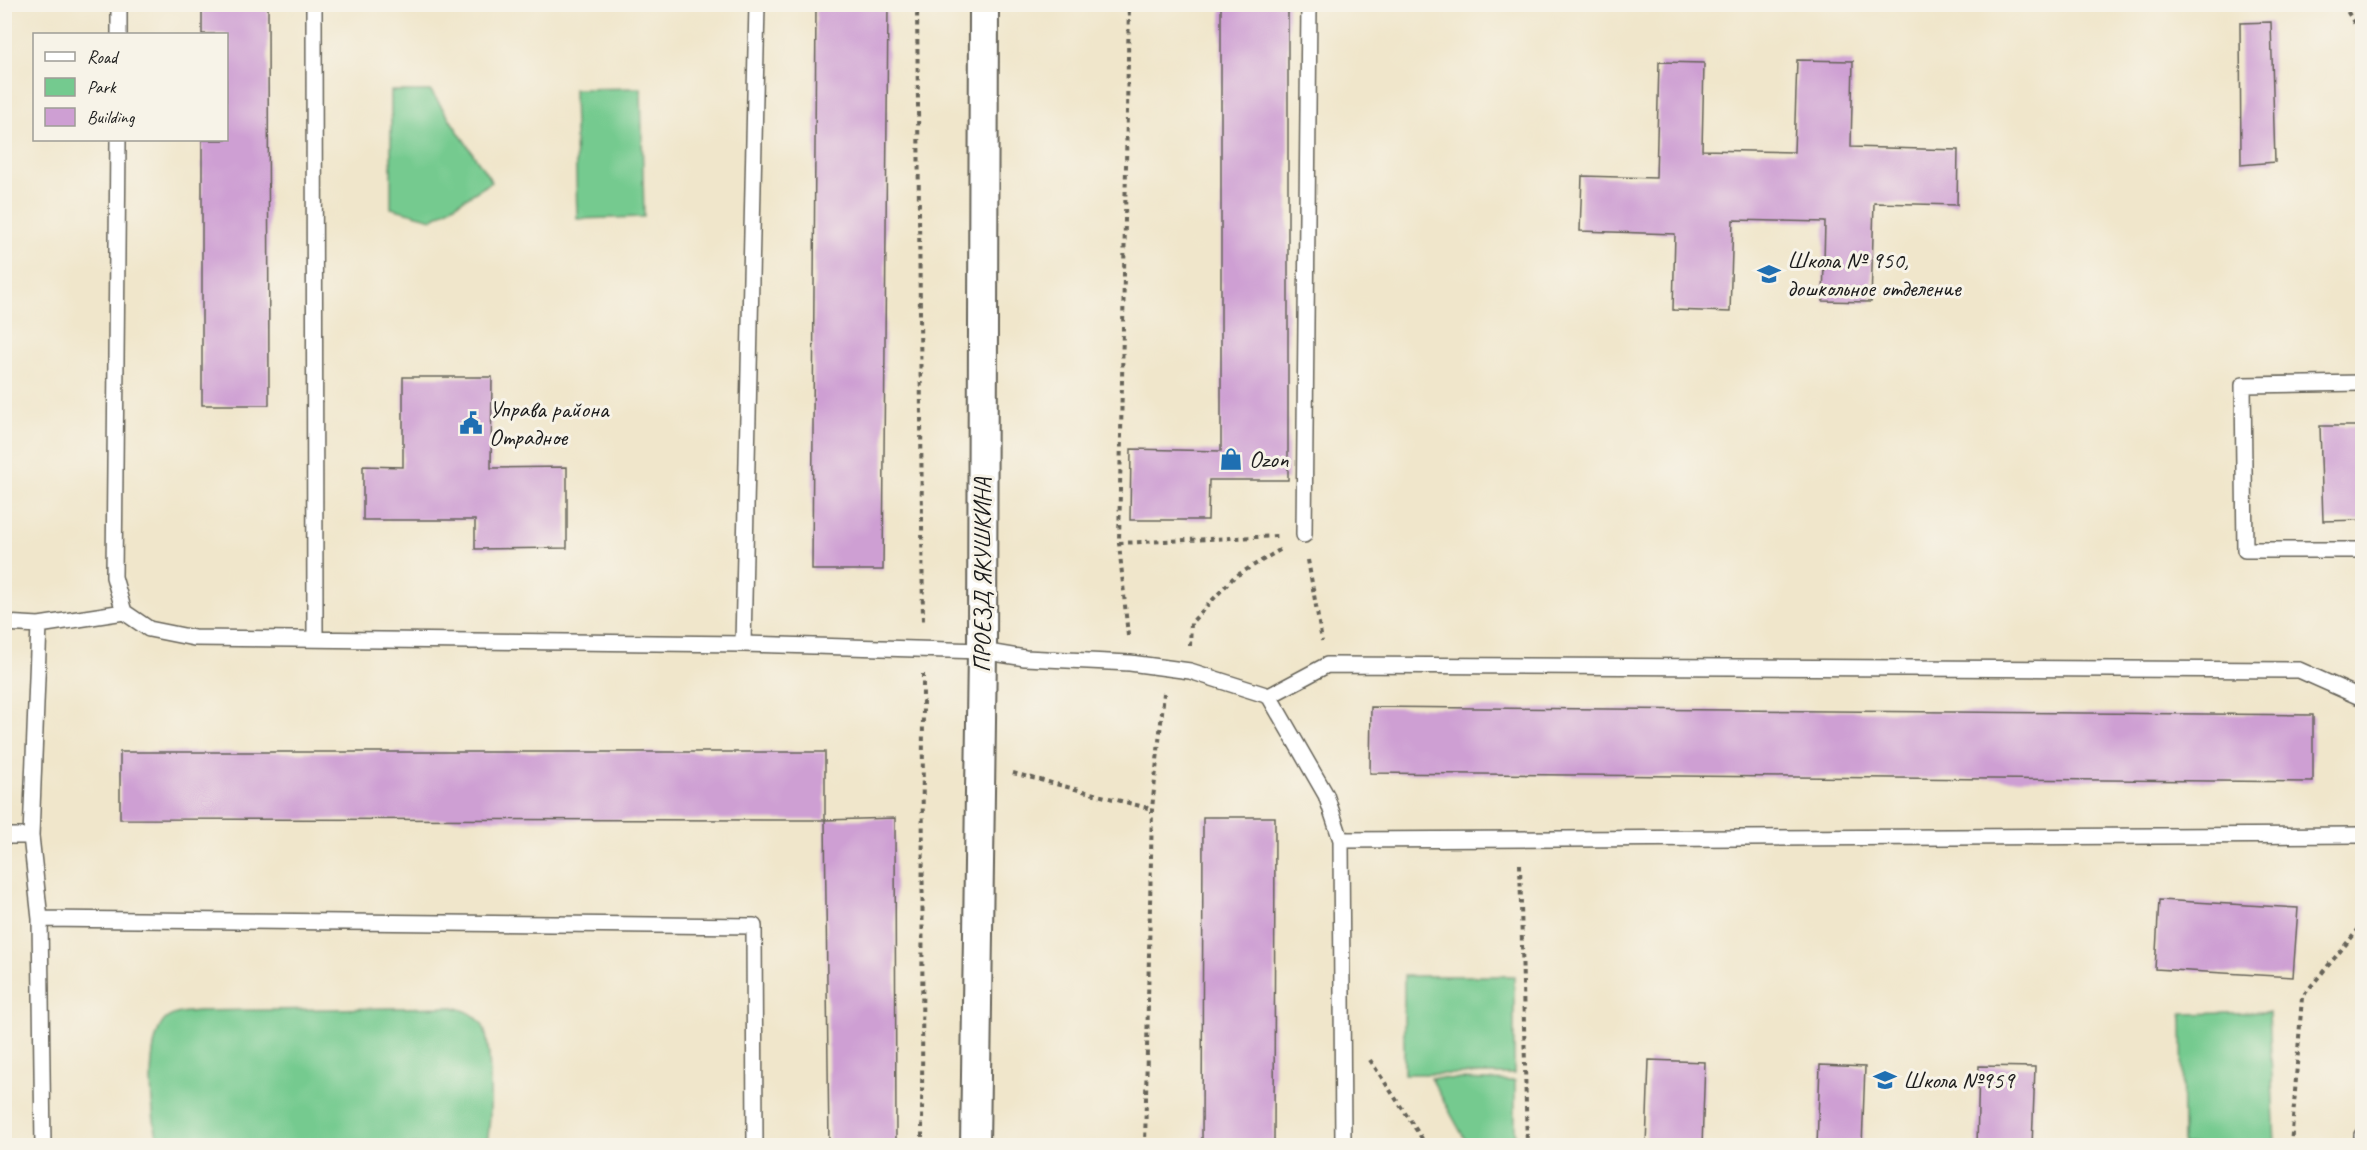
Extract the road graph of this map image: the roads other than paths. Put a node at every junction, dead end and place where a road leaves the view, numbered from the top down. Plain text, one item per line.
1 (119, 4) edge
2 (314, 4) edge
3 (757, 4) edge
4 (984, 4) edge
5 (1309, 4) edge
6 (119, 33) edge
7 (118, 141) edge
8 (2362, 384) edge
9 (1304, 535) road end
10 (2362, 550) edge
11 (124, 612) junction
12 (4, 623) edge
13 (39, 625) junction
14 (315, 639) junction
15 (743, 644) junction
16 (982, 651) junction
17 (1269, 696) junction
18 (2362, 698) edge
19 (2362, 834) edge
20 (4, 836) edge
21 (31, 836) junction
22 (1341, 840) junction
23 (40, 919) junction
24 (2362, 1135) edge
25 (43, 1146) edge
26 (755, 1146) edge
27 (975, 1146) edge
28 (1343, 1146) edge
29 (2362, 1146) edge

1 - 6 lane
2 - 14 lane
3 - 15 lane
4 - 16 street, ПРОЕЗД ЯКУШКИНА
5 - 9 lane
7 - 11 lane
8 - 10 lane
11 - 13 lane
11 - 14 lane
12 - 13 lane
13 - 21 lane
14 - 15 lane
15 - 16 lane
16 - 17 lane
16 - 27 street, ПРОЕЗД ЯКУШКИНА
17 - 18 lane
17 - 22 lane
19 - 22 lane
20 - 21 lane
21 - 23 lane
22 - 28 lane
23 - 25 lane
23 - 26 lane
24 - 29 lane

